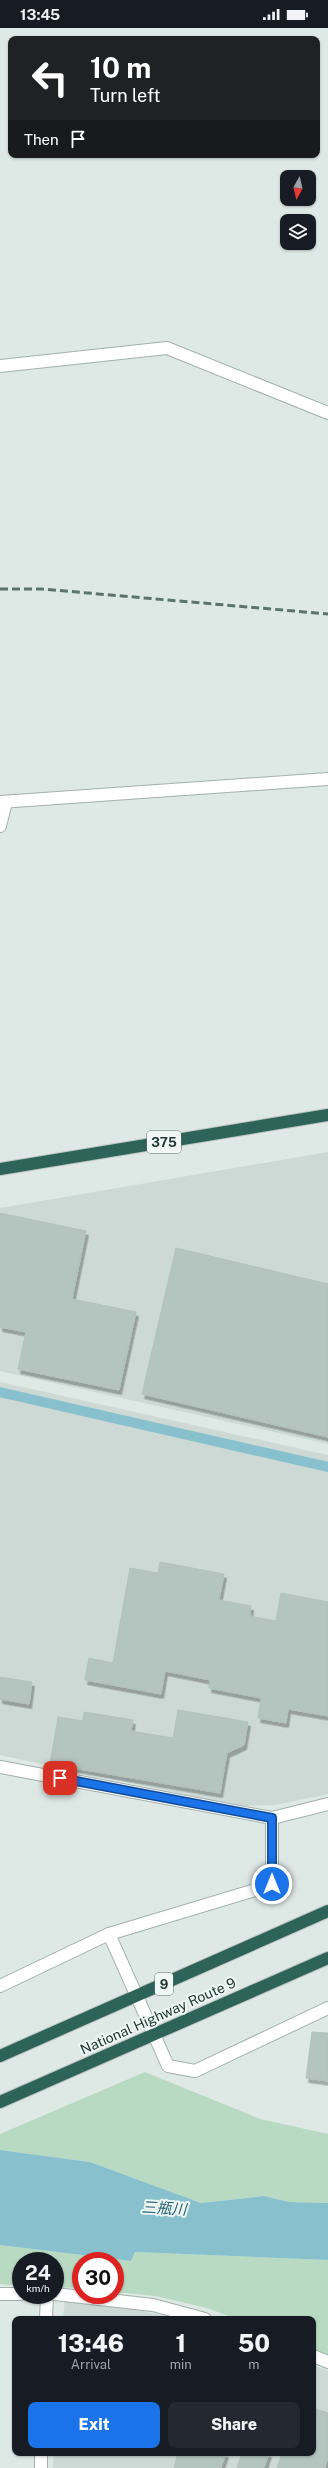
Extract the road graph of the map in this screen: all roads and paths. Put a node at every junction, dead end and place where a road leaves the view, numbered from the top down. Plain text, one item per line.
1 (0, 366) edge
2 (328, 413) edge
3 (328, 779) edge
4 (3, 802) edge
5 (0, 826) edge
6 (328, 1115) edge
7 (0, 1169) edge
8 (0, 1767) edge
9 (328, 1804) edge
10 (272, 1818) junction
11 (328, 1911) edge
12 (109, 1934) junction
13 (328, 1958) edge
14 (0, 1986) edge
15 (137, 1996) junction
16 (328, 2008) edge
17 (154, 2035) junction
18 (0, 2056) edge
19 (0, 2102) edge
20 (0, 2294) edge
21 (12, 2294) edge
22 (64, 2295) edge
23 (47, 2304) edge
24 (46, 2316) edge
25 (194, 2316) edge
26 (316, 2357) edge
27 (328, 2362) edge
28 (41, 2456) edge
29 (41, 2468) edge

1 - 2 street
3 - 4 street
4 - 5 street
6 - 7 highway, 375
8 - 10 street
9 - 10 street
10 - 12 street
11 - 15 highway, National Highway Route 9 / 9
12 - 14 street
12 - 15 street
13 - 17 highway, National Highway Route 9
15 - 17 street
15 - 18 highway, National Highway Route 9 / 9
16 - 17 street
17 - 19 highway, National Highway Route 9
20 - 21 street
22 - 25 street
23 - 24 street
26 - 27 street
28 - 29 street

